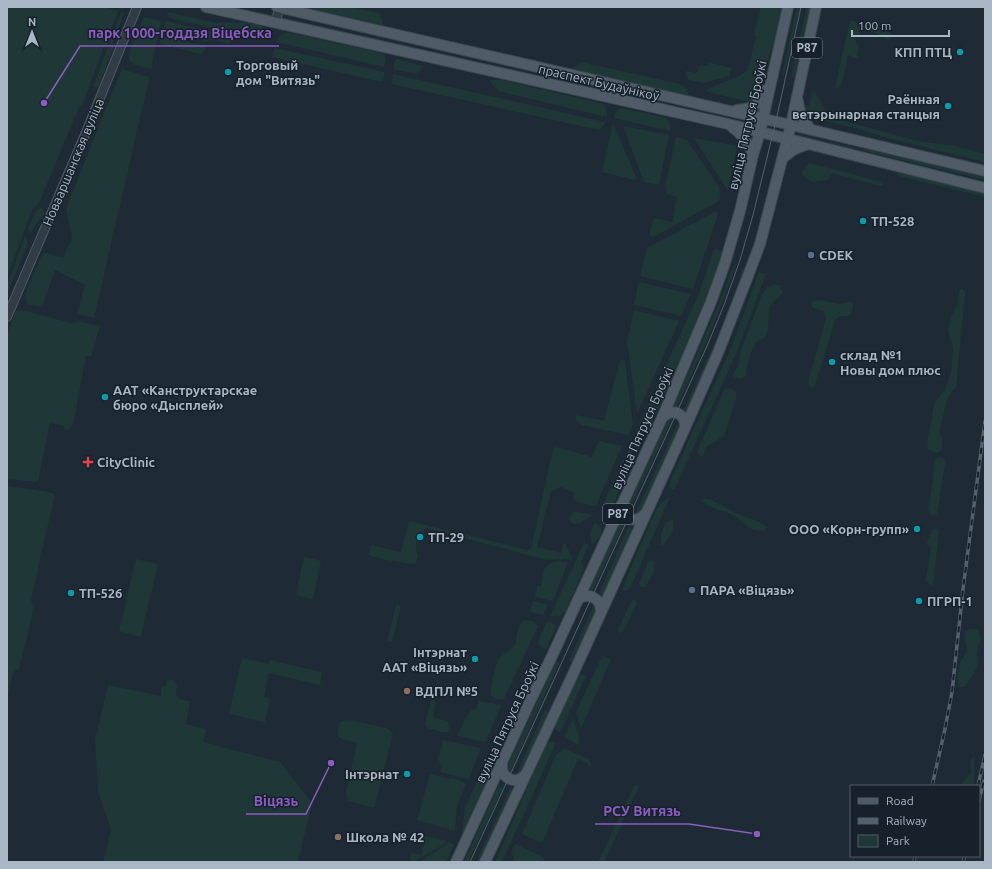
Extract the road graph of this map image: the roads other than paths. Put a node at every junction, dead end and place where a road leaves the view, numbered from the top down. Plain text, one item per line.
1 (137, 7) edge
2 (206, 7) edge
3 (278, 7) edge
4 (788, 7) edge
5 (816, 7) edge
6 (276, 22) junction
7 (398, 35) junction
8 (394, 49) junction
9 (473, 52) junction
10 (469, 66) junction
11 (614, 84) junction
12 (770, 84) junction
13 (798, 89) junction
14 (611, 98) junction
15 (729, 110) junction
16 (763, 118) junction
17 (728, 124) junction
18 (791, 124) junction
19 (810, 129) junction
20 (760, 132) junction
21 (787, 138) junction
22 (808, 144) junction
23 (753, 155) junction
24 (782, 159) junction
25 (985, 171) edge
26 (985, 188) edge
27 (7, 317) edge
28 (662, 418) junction
29 (685, 428) junction
30 (622, 504) junction
31 (645, 514) junction
32 (578, 599) junction
33 (601, 611) junction
34 (502, 763) junction
35 (527, 773) junction
36 (492, 784) junction
37 (516, 796) junction
38 (456, 862) edge
39 (485, 862) edge

1 - 27 street, Новааршанская вуліца
2 - 6 main road, праспект Будаўнікоў
3 - 6 street
3 - 7 main road, праспект Будаўнікоў
4 - 12 main road, вуліца Пятруся Броўкі / Р87
5 - 13 main road, Р87
6 - 8 main road, праспект Будаўнікоў
7 - 8 street
7 - 9 main road, праспект Будаўнікоў
8 - 10 main road, праспект Будаўнікоў
9 - 10 street
9 - 11 main road, праспект Будаўнікоў
10 - 14 main road, праспект Будаўнікоў
11 - 14 street
11 - 15 main road, праспект Будаўнікоў
12 - 15 main road
12 - 16 main road, вуліца Пятруся Броўкі / Р87
13 - 18 main road, Р87
13 - 19 main road
14 - 17 main road, праспект Будаўнікоў
15 - 16 main road, праспект Будаўнікоў
16 - 18 main road, праспект Будаўнікоў
16 - 20 main road, вуліца Пятруся Броўкі / Р87
17 - 20 main road, праспект Будаўнікоў
17 - 23 main road
18 - 19 main road, праспект Будаўнікоў
18 - 21 main road, Р87
19 - 25 main road, праспект Будаўнікоў
20 - 21 main road, праспект Будаўнікоў
20 - 23 main road, вуліца Пятруся Броўкі / Р87
21 - 22 main road, праспект Будаўнікоў
21 - 24 main road, Р87
22 - 24 main road
22 - 26 main road, праспект Будаўнікоў
23 - 28 main road, вуліца Пятруся Броўкі / Р87
24 - 29 main road, Р87
28 - 29 main road
28 - 30 main road, вуліца Пятруся Броўкі / Р87
29 - 31 main road, Р87
30 - 31 main road
30 - 32 main road, вуліца Пятруся Броўкі / Р87
31 - 33 main road, Р87
32 - 33 main road
32 - 34 main road, вуліца Пятруся Броўкі / Р87
33 - 35 main road, Р87
34 - 35 main road
34 - 36 main road, вуліца Пятруся Броўкі / Р87
35 - 37 main road, Р87
36 - 37 main road
36 - 38 main road, вуліца Пятруся Броўкі / Р87
37 - 39 main road, Р87

